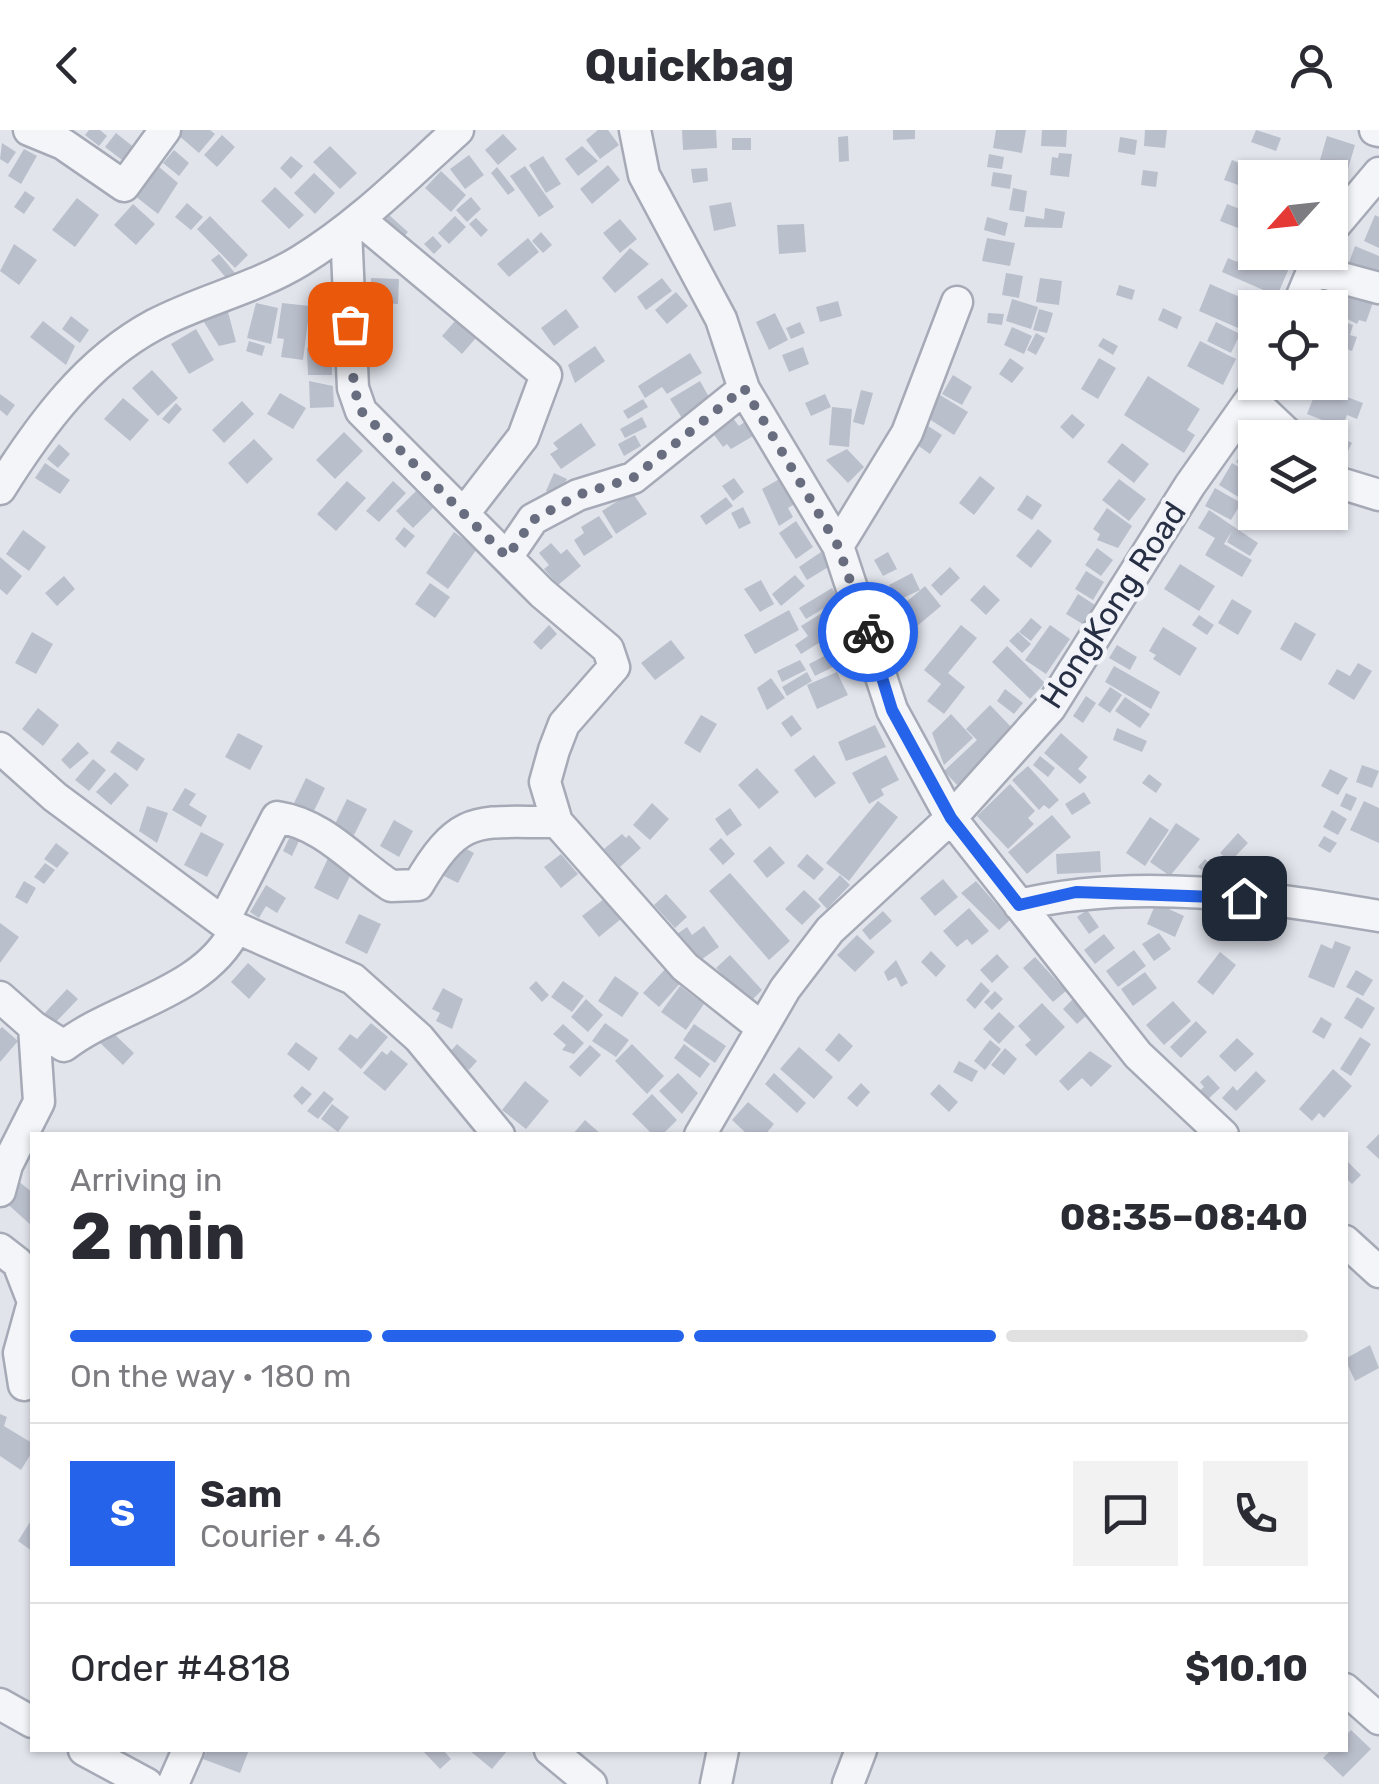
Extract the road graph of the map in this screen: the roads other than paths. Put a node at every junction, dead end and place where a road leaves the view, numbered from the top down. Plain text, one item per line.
1 (29, 130) edge
2 (165, 130) edge
3 (458, 130) edge
4 (635, 130) edge
5 (1379, 173) edge
6 (1348, 210) edge
7 (352, 224) junction
8 (1337, 270) edge
9 (1379, 288) edge
10 (957, 302) dead end
11 (744, 388) junction
12 (1252, 400) edge
13 (1348, 485) edge
14 (0, 489) edge
15 (1379, 495) edge
16 (466, 512) junction
17 (838, 546) junction
18 (507, 557) junction
19 (0, 748) edge
20 (951, 818) junction
21 (557, 822) junction
22 (1019, 905) junction
23 (1379, 916) edge
24 (229, 926) junction
25 (0, 998) edge
26 (34, 1027) junction
27 (761, 1027) junction
28 (64, 1046) junction
29 (40, 1102) junction
30 (495, 1132) edge
31 (702, 1132) edge
32 (1219, 1132) edge
33 (0, 1190) edge
34 (1348, 1245) edge
35 (0, 1249) edge
36 (1379, 1272) edge
37 (30, 1293) edge
38 (30, 1313) edge
39 (19, 1384) edge
40 (1348, 1692) edge
41 (0, 1704) edge
42 (1379, 1719) edge
43 (30, 1721) edge
44 (88, 1752) edge
45 (187, 1752) edge
46 (552, 1752) edge
47 (723, 1752) edge
48 (860, 1752) edge
49 (146, 1784) edge
50 (173, 1784) edge
51 (590, 1784) edge
52 (716, 1784) edge
53 (848, 1784) edge

1 - 2 street
3 - 7 street
4 - 11 street
5 - 6 street
7 - 14 street
7 - 16 street
7 - 16 street
8 - 9 street
10 - 17 street
11 - 17 street
11 - 18 street
12 - 20 street, HongKong Road
13 - 15 street
16 - 18 street
17 - 20 street
18 - 21 street
19 - 24 street
20 - 22 street
20 - 27 street, HongKong Road
21 - 24 street
21 - 27 street
22 - 23 street
22 - 32 street
24 - 28 street
24 - 30 street
25 - 26 street
26 - 28 street
26 - 29 street
27 - 31 street, HongKong Road
28 - 29 street
29 - 33 street
34 - 36 street
35 - 37 street
38 - 39 street
40 - 42 street
41 - 43 street
44 - 49 street
45 - 50 street
46 - 51 street
47 - 52 street
48 - 53 street

